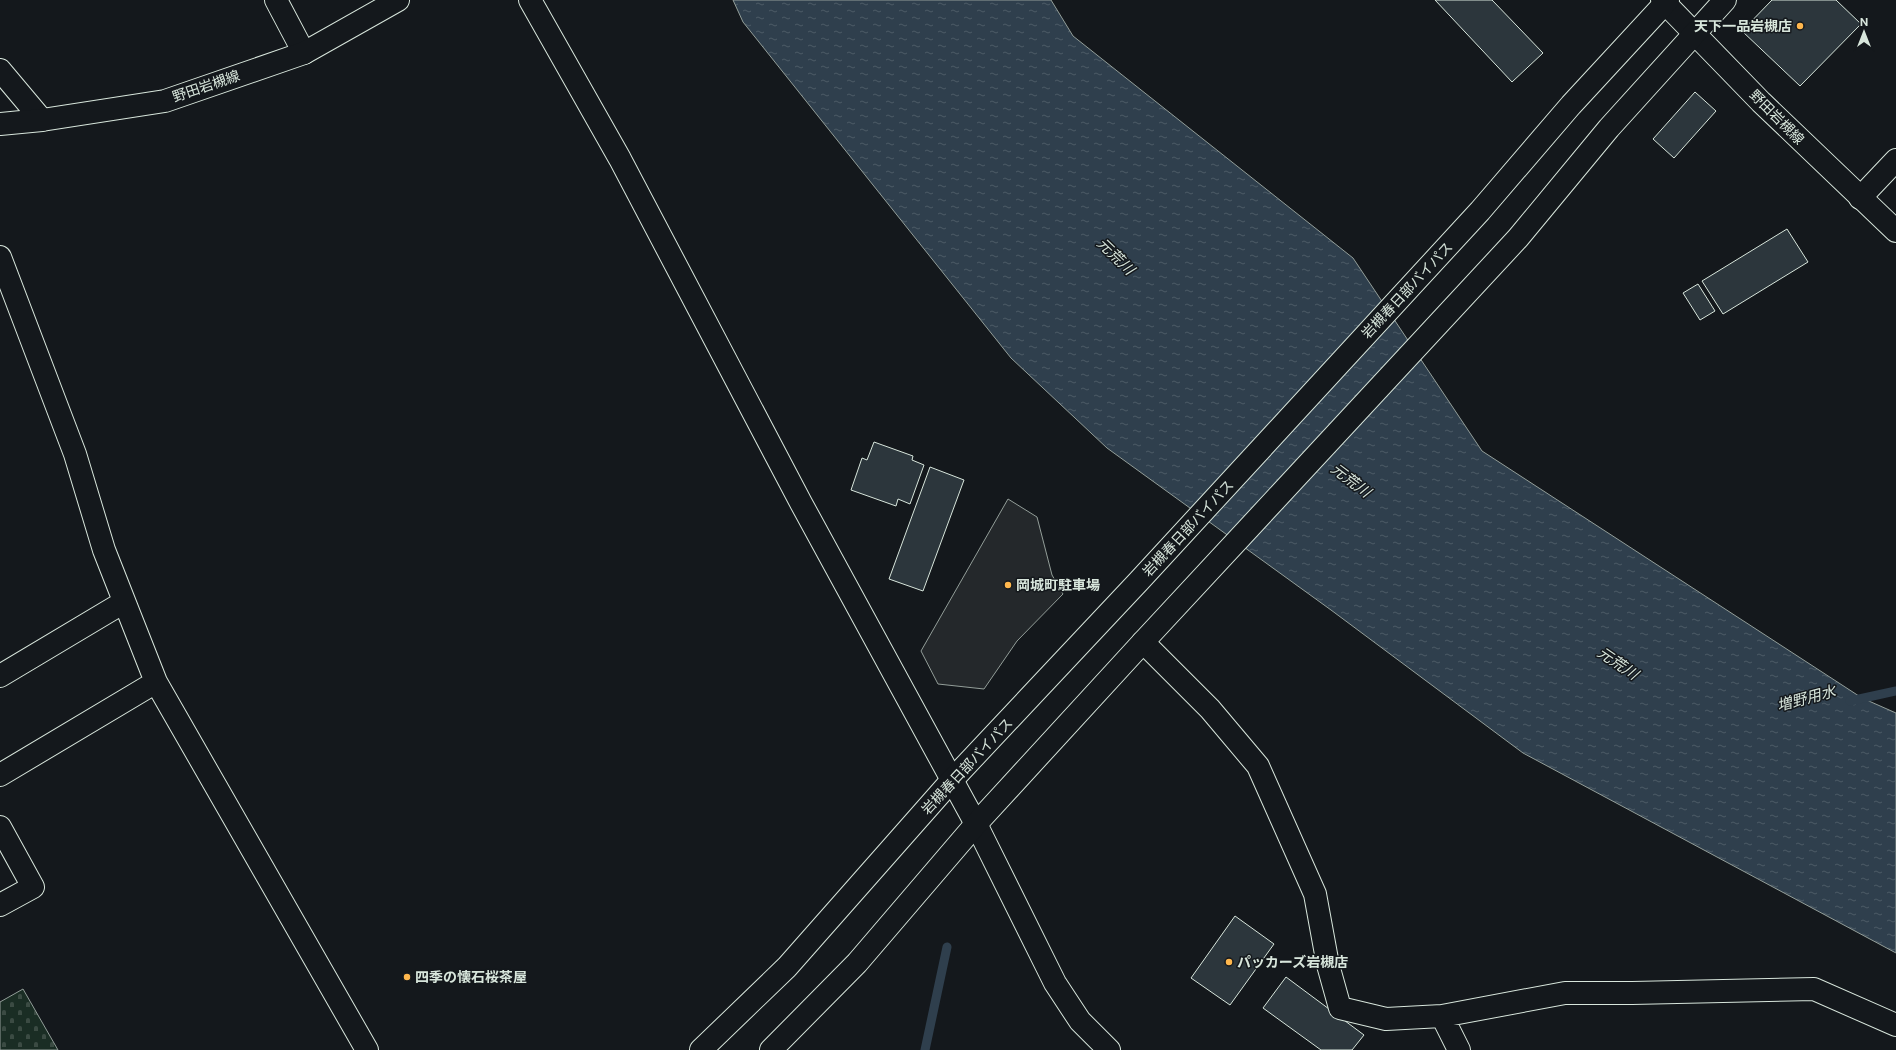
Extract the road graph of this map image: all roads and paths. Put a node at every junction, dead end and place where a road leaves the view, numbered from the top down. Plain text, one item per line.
1 (276, 0) edge
2 (398, 0) edge
3 (530, 0) edge
4 (1725, 0) edge
5 (1665, 1) edge
6 (1695, 33) junction
7 (304, 53) junction
8 (0, 70) edge
9 (42, 120) junction
10 (0, 124) edge
11 (1896, 160) edge
12 (1860, 198) junction
13 (1896, 232) edge
14 (0, 257) edge
15 (124, 602) junction
16 (1143, 642) junction
17 (0, 676) edge
18 (156, 682) junction
19 (0, 775) edge
20 (952, 780) junction
21 (976, 824) junction
22 (0, 828) edge
23 (0, 905) edge
24 (1442, 1016) junction
25 (1896, 1025) edge
26 (367, 1050) edge
27 (701, 1050) edge
28 (771, 1050) edge
29 (1109, 1050) edge
30 (1459, 1050) edge

1 - 7 main road
2 - 7 main road, 野田岩槻線
3 - 20 main road
4 - 6 main road
5 - 6 main road, 野田岩槻線
5 - 20 main road, 岩槻春日部バイパス
6 - 12 main road, 野田岩槻線
6 - 16 main road
7 - 9 main road, 野田岩槻線
8 - 9 main road
9 - 10 main road, 野田岩槻線
11 - 12 main road
12 - 13 main road, 野田岩槻線
14 - 15 main road
15 - 17 main road
15 - 18 main road
16 - 21 main road
16 - 24 main road
18 - 19 main road
18 - 26 main road
20 - 21 main road
20 - 27 main road, 岩槻春日部バイパス
21 - 28 main road
21 - 29 main road
22 - 23 main road
24 - 25 main road
24 - 30 main road

